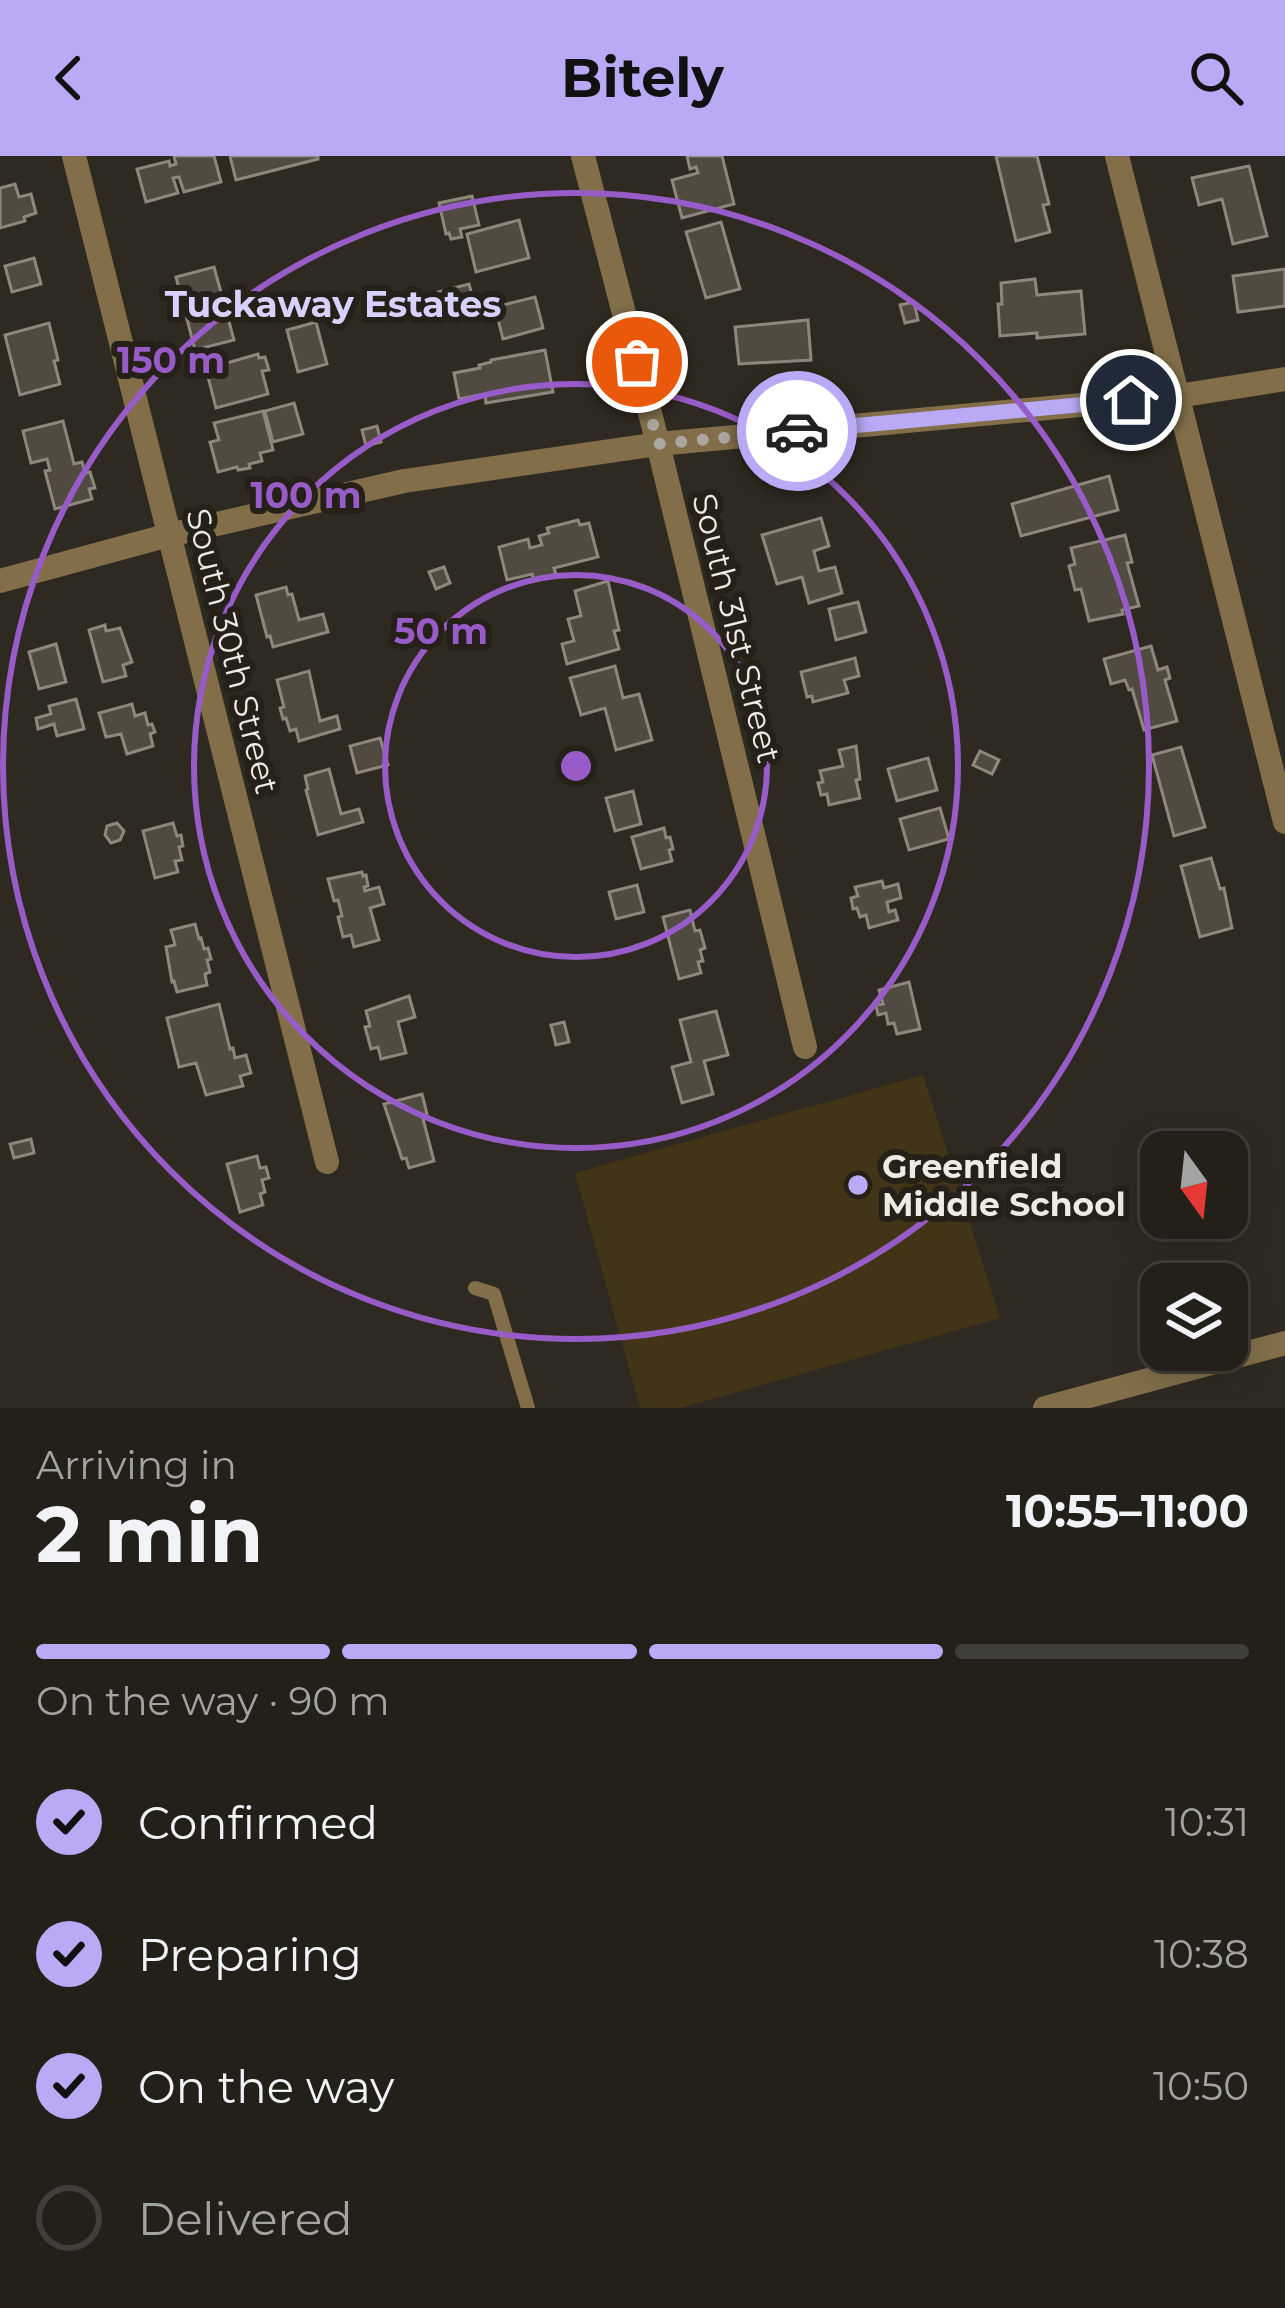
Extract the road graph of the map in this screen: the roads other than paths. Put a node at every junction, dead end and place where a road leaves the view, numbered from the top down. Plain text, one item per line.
1 (74, 156) edge
2 (584, 156) edge
3 (1117, 156) edge
4 (1285, 380) edge
5 (1178, 396) junction
6 (658, 444) junction
7 (170, 535) junction
8 (0, 580) edge
9 (1285, 822) edge
10 (806, 1047) dead end
11 (327, 1162) dead end
12 (475, 1288) dead end
13 (1285, 1342) edge
14 (528, 1408) edge
15 (1045, 1408) edge

1 - 7 street, South 30th Street
2 - 6 street, South 31st Street
3 - 5 street
4 - 5 street
5 - 6 street
5 - 9 street
6 - 7 street
6 - 10 street, South 31st Street
7 - 8 street
7 - 11 street, South 30th Street
12 - 14 lane
13 - 15 street

